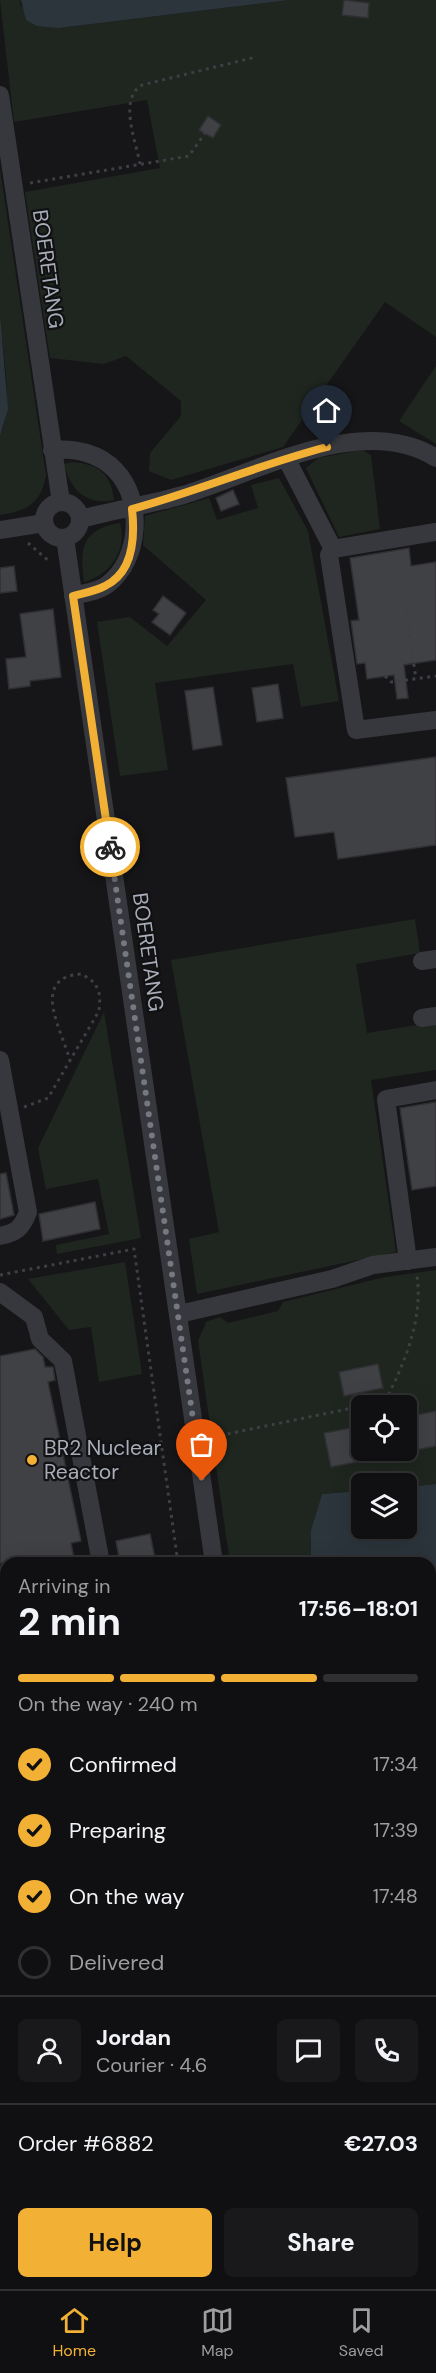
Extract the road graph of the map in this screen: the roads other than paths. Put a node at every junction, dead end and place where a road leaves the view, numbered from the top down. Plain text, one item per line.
1 (0, 95) edge
2 (52, 450) junction
3 (286, 458) junction
4 (436, 458) edge
5 (61, 502) junction
6 (132, 509) junction
7 (81, 519) junction
8 (45, 524) junction
9 (0, 530) edge
10 (436, 532) edge
11 (65, 538) junction
12 (333, 549) junction
13 (73, 596) junction
14 (436, 720) edge
15 (0, 1060) edge
16 (436, 1090) edge
17 (0, 1236) edge
18 (436, 1257) edge
19 (411, 1261) junction
20 (0, 1292) edge
21 (178, 1314) junction
22 (100, 1557) edge
23 (213, 1557) edge

1 - 2 street, BOERETANG
2 - 5 street, BOERETANG
2 - 6 street
3 - 4 street
3 - 6 street
3 - 12 street
5 - 7 street
5 - 8 street
6 - 7 street
6 - 13 street
7 - 11 street
8 - 9 street
8 - 11 street
10 - 12 street
11 - 13 street, BOERETANG
12 - 14 street
13 - 21 street, BOERETANG
15 - 17 street
16 - 19 street
18 - 19 street
19 - 21 street
20 - 22 street
21 - 23 street, BOERETANG

